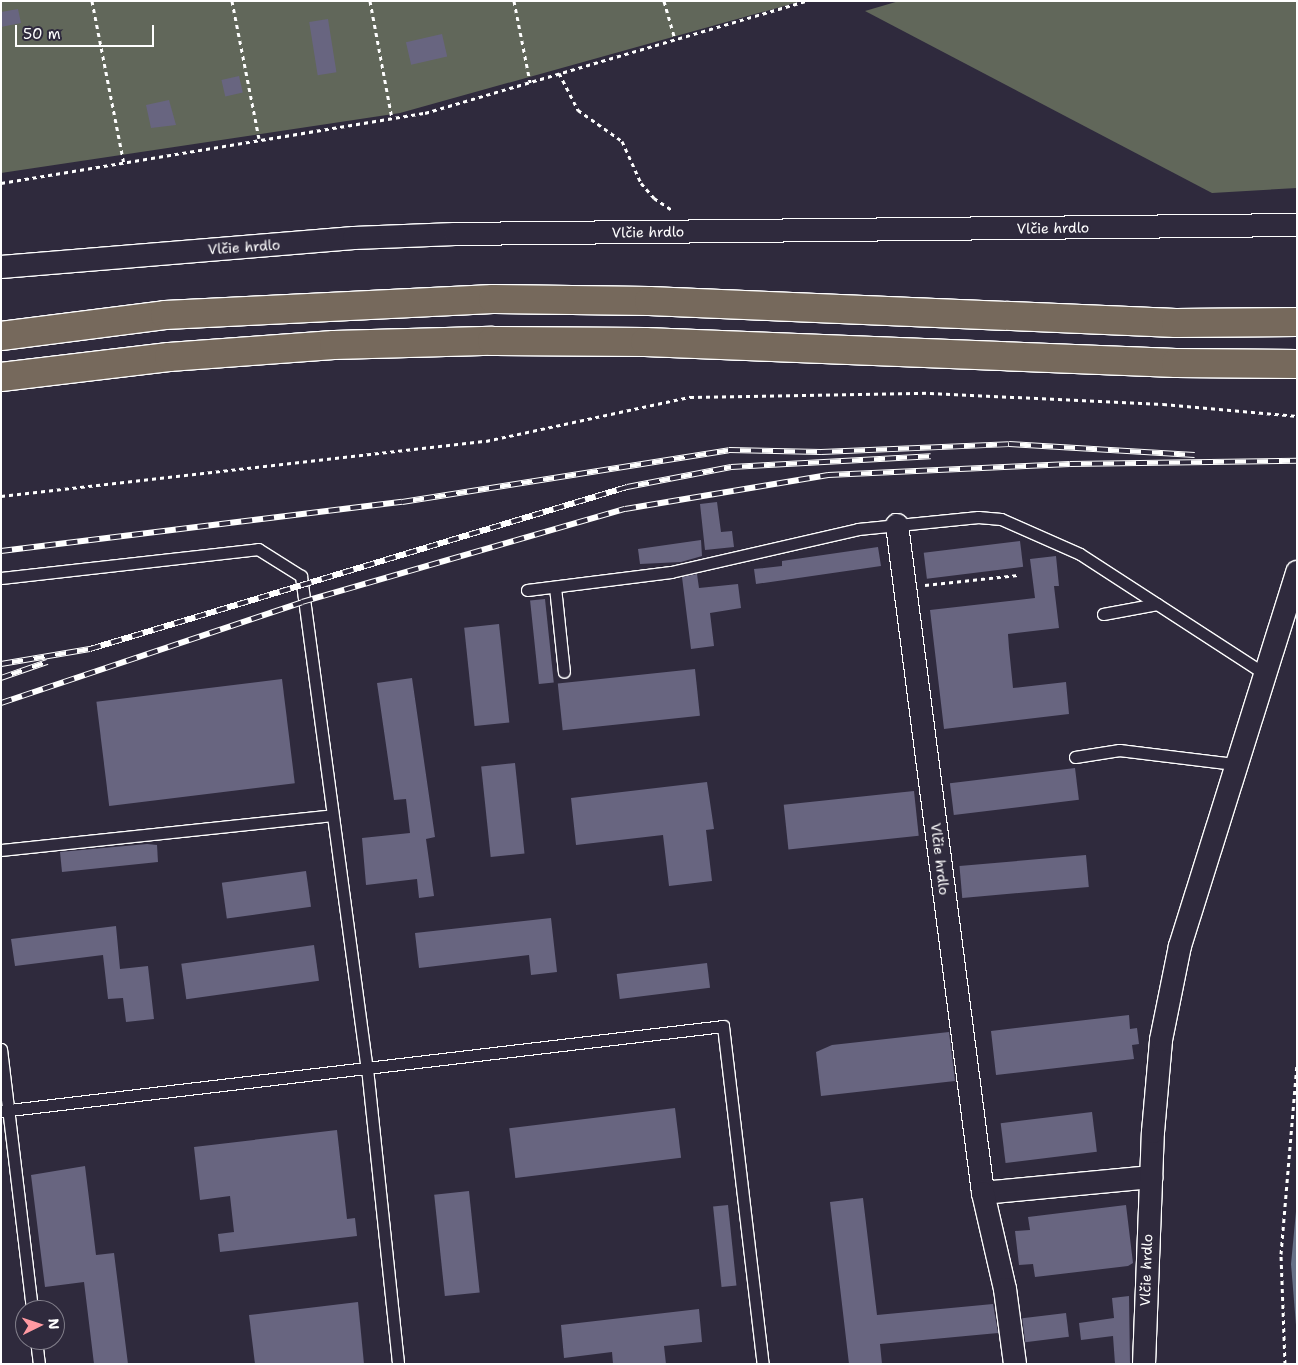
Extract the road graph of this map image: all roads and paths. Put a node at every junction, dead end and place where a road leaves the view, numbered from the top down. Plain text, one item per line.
1 (92, 1) edge
2 (232, 1) edge
3 (370, 1) edge
4 (514, 1) edge
5 (664, 1) edge
6 (805, 1) edge
7 (675, 39) junction
8 (559, 74) junction
9 (530, 82) junction
10 (392, 118) junction
11 (259, 138) junction
12 (124, 164) junction
13 (1, 183) edge
14 (1297, 225) edge
15 (684, 231) junction
16 (1, 267) edge
17 (1297, 322) edge
18 (1, 336) edge
19 (1297, 364) edge
20 (1, 377) edge
21 (1297, 416) edge
22 (1, 496) edge
23 (896, 525) junction
24 (1297, 572) edge
25 (1018, 575) dead end
26 (1, 578) edge
27 (555, 587) junction
28 (904, 587) junction
29 (527, 590) dead end
30 (1157, 604) junction
31 (1103, 614) dead end
32 (564, 672) dead end
33 (1263, 673) junction
34 (1075, 757) dead end
35 (1234, 764) junction
36 (332, 815) junction
37 (1, 850) edge
38 (1, 1049) edge
39 (1297, 1063) edge
40 (366, 1068) junction
41 (5, 1110) edge
42 (1151, 1177) junction
43 (983, 1193) junction
44 (31, 1300) edge
45 (37, 1350) edge
46 (39, 1364) edge
47 (398, 1364) edge
48 (762, 1364) edge
49 (1015, 1364) edge
50 (1144, 1364) edge
51 (1285, 1364) edge

1 - 12 path
2 - 11 path
3 - 10 path
4 - 9 path
5 - 7 path
6 - 7 path
7 - 8 path
8 - 9 path
8 - 15 path
9 - 10 path
10 - 11 path
11 - 12 path
12 - 13 path
14 - 15 street, Vlčie hrdlo
15 - 16 street, Vlčie hrdlo
17 - 18 highway
19 - 20 highway
21 - 22 path
23 - 27 lane
23 - 28 street, Vlčie hrdlo
23 - 30 lane
24 - 33 street, Vlčie hrdlo
25 - 28 path
26 - 36 lane
27 - 29 lane
27 - 32 lane
28 - 43 street, Vlčie hrdlo
30 - 31 lane
30 - 33 lane
33 - 35 street, Vlčie hrdlo
34 - 35 lane
35 - 42 street, Vlčie hrdlo
36 - 37 lane
36 - 40 lane
38 - 41 lane
39 - 51 path
40 - 41 lane
40 - 47 lane
40 - 48 lane
41 - 44 lane
42 - 43 street
42 - 50 street, Vlčie hrdlo
43 - 49 street, Vlčie hrdlo
45 - 46 lane

